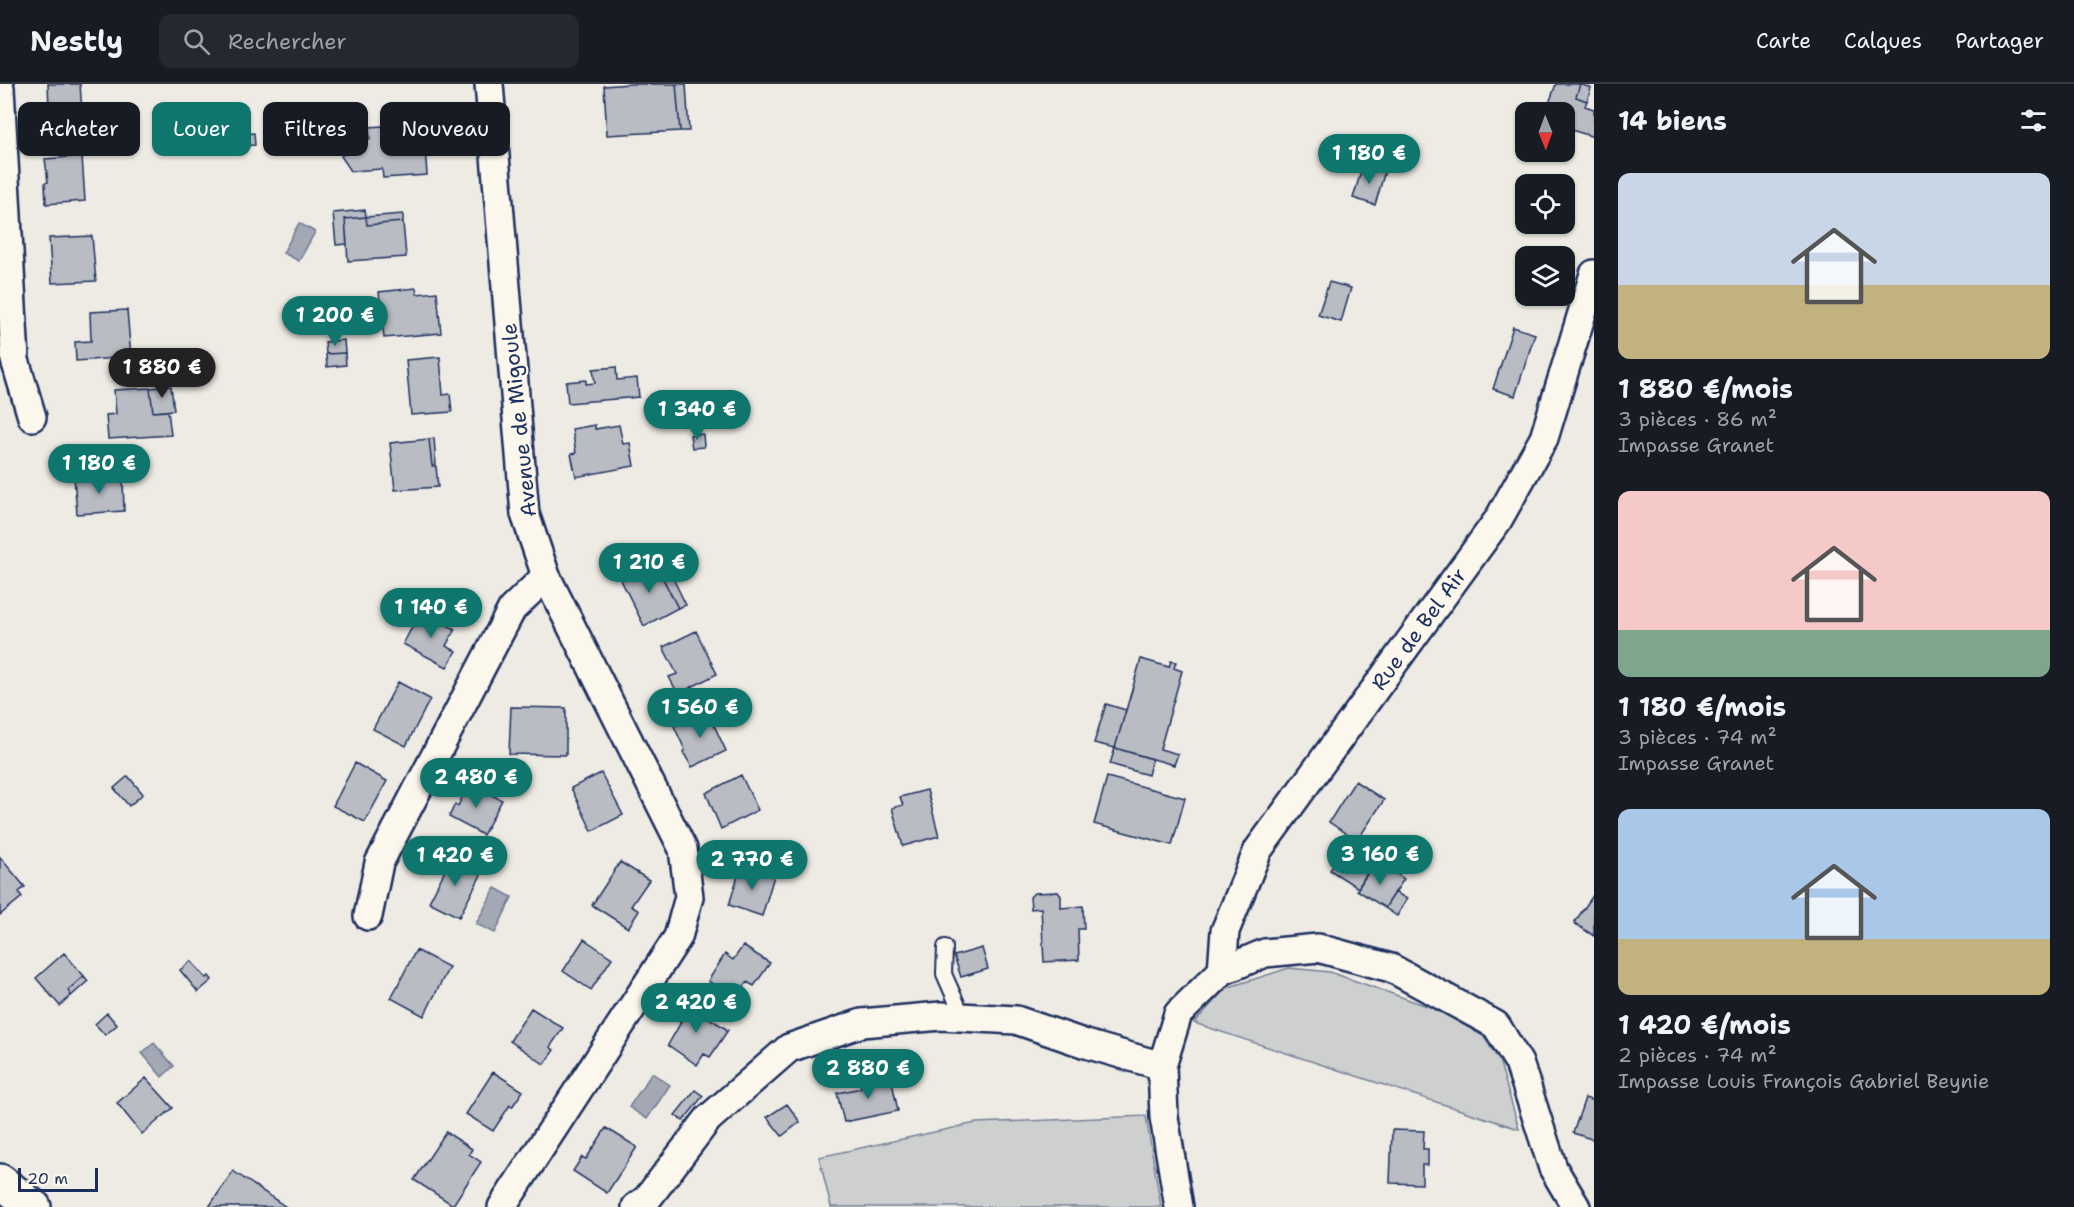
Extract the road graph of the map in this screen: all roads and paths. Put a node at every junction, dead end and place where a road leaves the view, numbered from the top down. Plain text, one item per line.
1 (489, 84) edge
2 (0, 88) edge
3 (1594, 274) edge
4 (32, 417) dead end
5 (546, 576) junction
6 (368, 916) dead end
7 (945, 947) dead end
8 (1222, 971) junction
9 (963, 1017) junction
10 (1162, 1066) junction
11 (0, 1181) edge
12 (34, 1207) edge
13 (502, 1207) edge
14 (636, 1207) edge
15 (1179, 1207) edge
16 (1576, 1207) edge

1 - 5 street, Avenue de Migoule
2 - 4 street
3 - 8 street, Rue de Bel Air
5 - 6 street
5 - 13 street, Avenue de Migoule
7 - 9 lane
8 - 10 street
8 - 16 street
9 - 10 street
9 - 14 street
10 - 15 street
11 - 12 street

